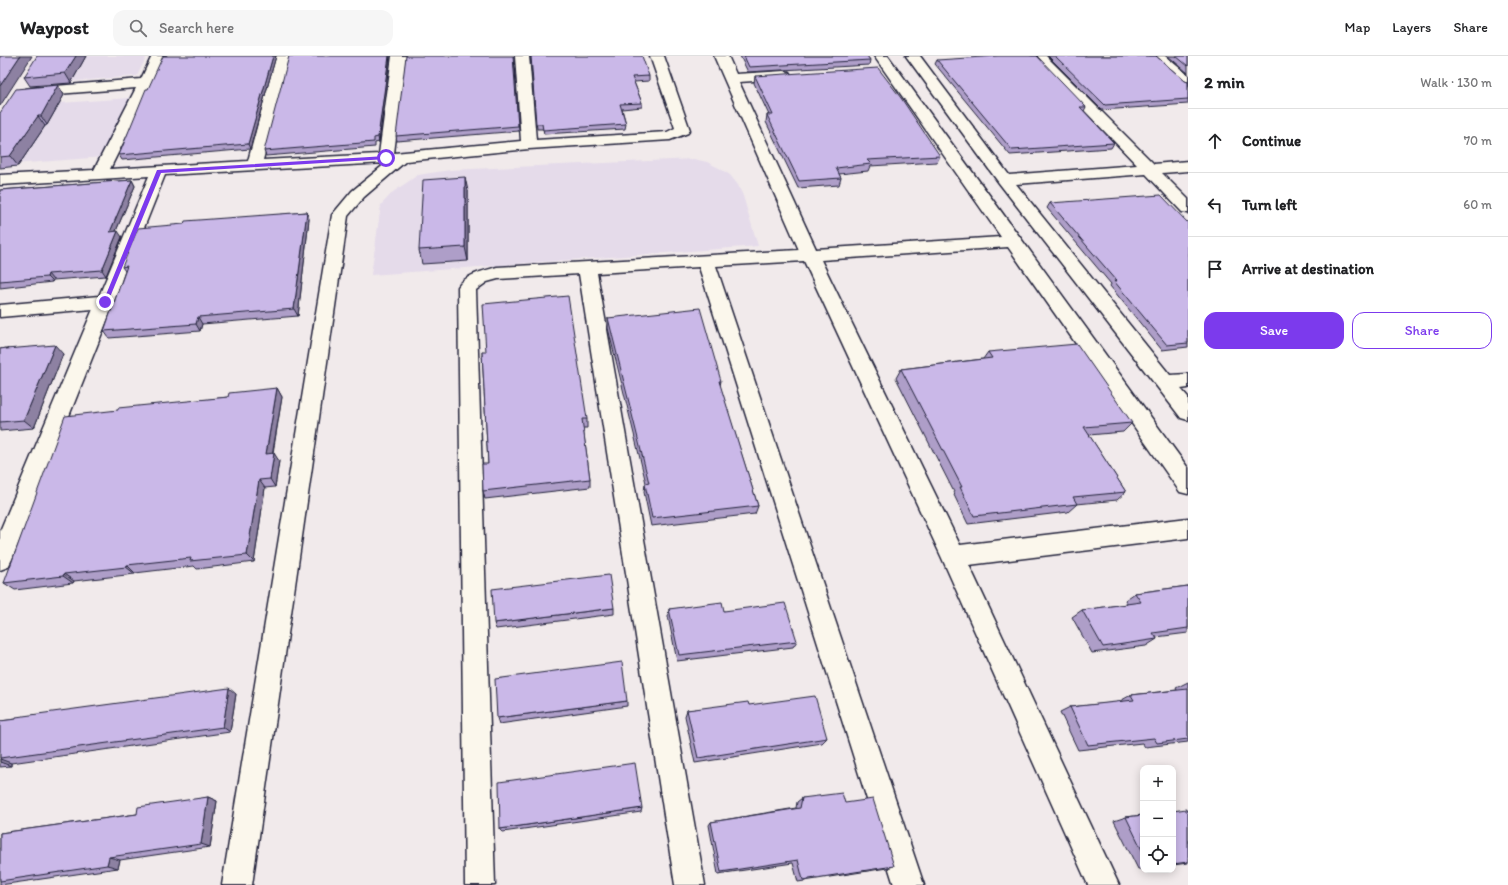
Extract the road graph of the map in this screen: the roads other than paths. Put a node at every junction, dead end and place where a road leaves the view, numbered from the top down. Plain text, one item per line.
1 (159, 56) edge
2 (284, 56) edge
3 (399, 56) edge
4 (522, 56) edge
5 (657, 56) edge
6 (720, 56) edge
7 (913, 56) edge
8 (1039, 56) edge
9 (1157, 56) edge
10 (883, 65) edge
11 (799, 74) edge
12 (730, 78) junction
13 (25, 81) edge
14 (1188, 82) edge
15 (145, 83) junction
16 (529, 145) junction
17 (394, 157) junction
18 (254, 166) junction
19 (1188, 166) edge
20 (1150, 169) junction
21 (159, 171) junction
22 (100, 174) junction
23 (0, 180) edge
24 (1005, 180) junction
25 (1188, 208) edge
26 (1015, 241) junction
27 (810, 256) junction
28 (706, 262) junction
29 (587, 269) junction
30 (105, 302) junction
31 (0, 311) edge
32 (1188, 381) edge
33 (1166, 383) junction
34 (1188, 412) edge
35 (1188, 485) edge
36 (1188, 528) edge
37 (952, 556) junction
38 (0, 559) edge
39 (237, 885) edge
40 (480, 885) edge
41 (690, 885) edge
42 (909, 885) edge
43 (1104, 885) edge

1 - 15 street
2 - 18 street
3 - 17 street
4 - 16 street
5 - 16 street
6 - 12 street
7 - 24 street
8 - 20 street
9 - 14 street
10 - 26 street
11 - 12 street
12 - 27 street
13 - 15 street
15 - 22 street
16 - 17 street
17 - 18 street
17 - 39 street
18 - 21 street
19 - 20 street
20 - 24 street
20 - 25 street
21 - 22 street
21 - 30 street
22 - 23 street
24 - 33 street
26 - 27 street
26 - 35 street
27 - 28 street
27 - 37 street
28 - 29 street
28 - 42 street
29 - 40 street
29 - 41 street
30 - 31 street
30 - 38 street
32 - 33 street
33 - 34 street
36 - 37 street
37 - 43 street

